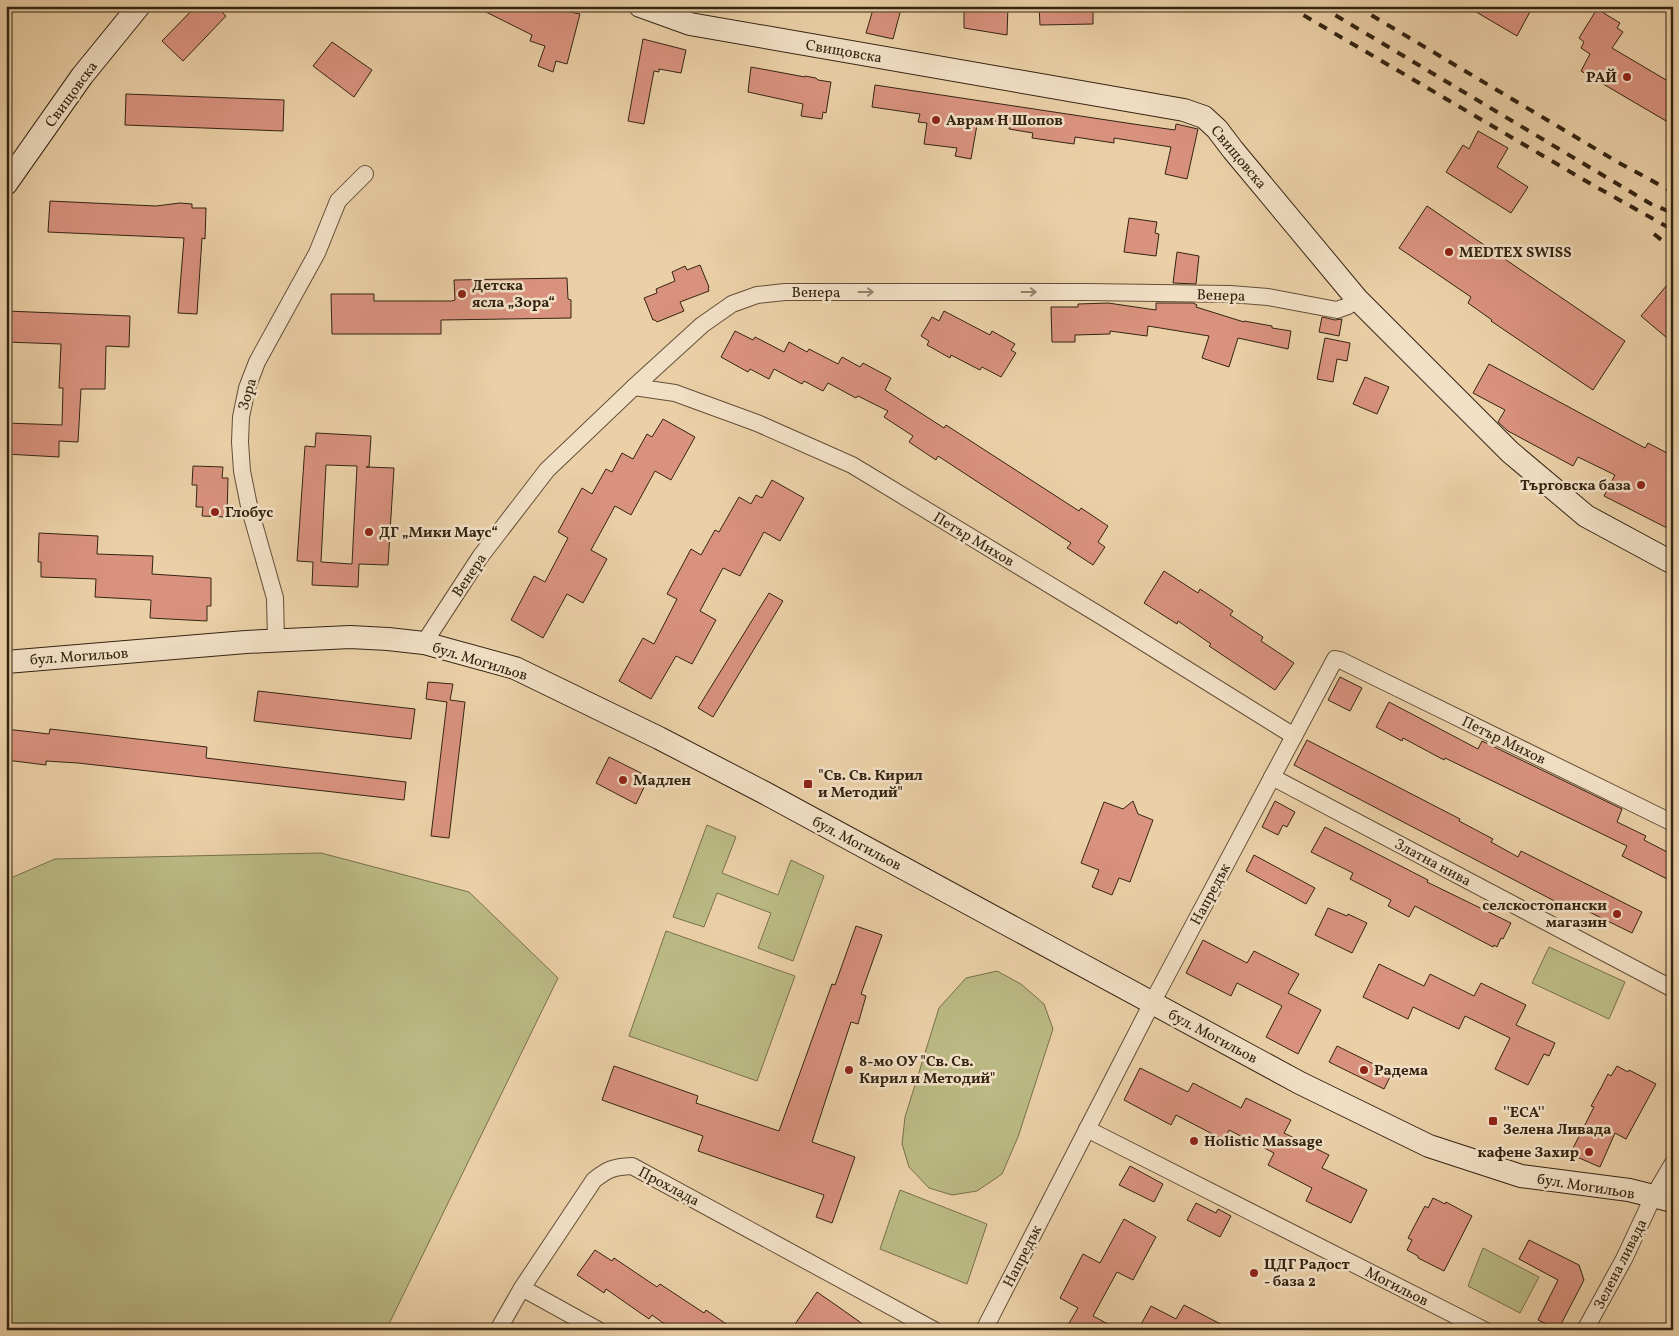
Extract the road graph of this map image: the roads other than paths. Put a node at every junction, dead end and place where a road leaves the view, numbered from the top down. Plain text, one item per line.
1 (139, 6) edge
2 (640, 6) edge
3 (365, 174) dead end
4 (6, 184) edge
5 (1358, 299) junction
6 (634, 387) junction
7 (1673, 563) edge
8 (276, 640) junction
9 (424, 643) junction
10 (1335, 659) joint
11 (6, 662) edge
12 (1294, 736) junction
13 (1272, 777) junction
14 (1673, 823) edge
15 (1673, 989) edge
16 (1152, 1002) junction
17 (1087, 1129) junction
18 (1673, 1163) edge
19 (1663, 1199) edge
20 (522, 1288) junction
21 (498, 1330) edge
22 (598, 1330) edge
23 (934, 1330) edge
24 (984, 1330) edge
25 (1484, 1330) edge
26 (1585, 1330) edge

1 - 4 street, Свищовска
2 - 5 street, Свищовска
3 - 8 street, Зора
6 -> 5 street, Венера
5 - 7 street, Свищовска
6 - 9 street, Венера
6 - 12 street, Петър Михов
8 - 9 street, бул. Могильов
8 - 11 street, бул. Могильов
9 - 16 street, бул. Могильов
10 - 12 street, Напредък
10 - 14 street, Петър Михов
12 - 13 street, Напредък
13 - 15 street, Златна нива
13 - 16 street, Напредък
16 - 17 street, Напредък
16 - 19 street, бул. Могильов
17 - 24 street, Напредък
17 - 25 street, Могильов
18 - 19 street, Зелена ливада
19 - 26 street, Зелена ливада
20 - 21 street, Прохлада
20 - 22 street
20 - 23 street, Прохлада

